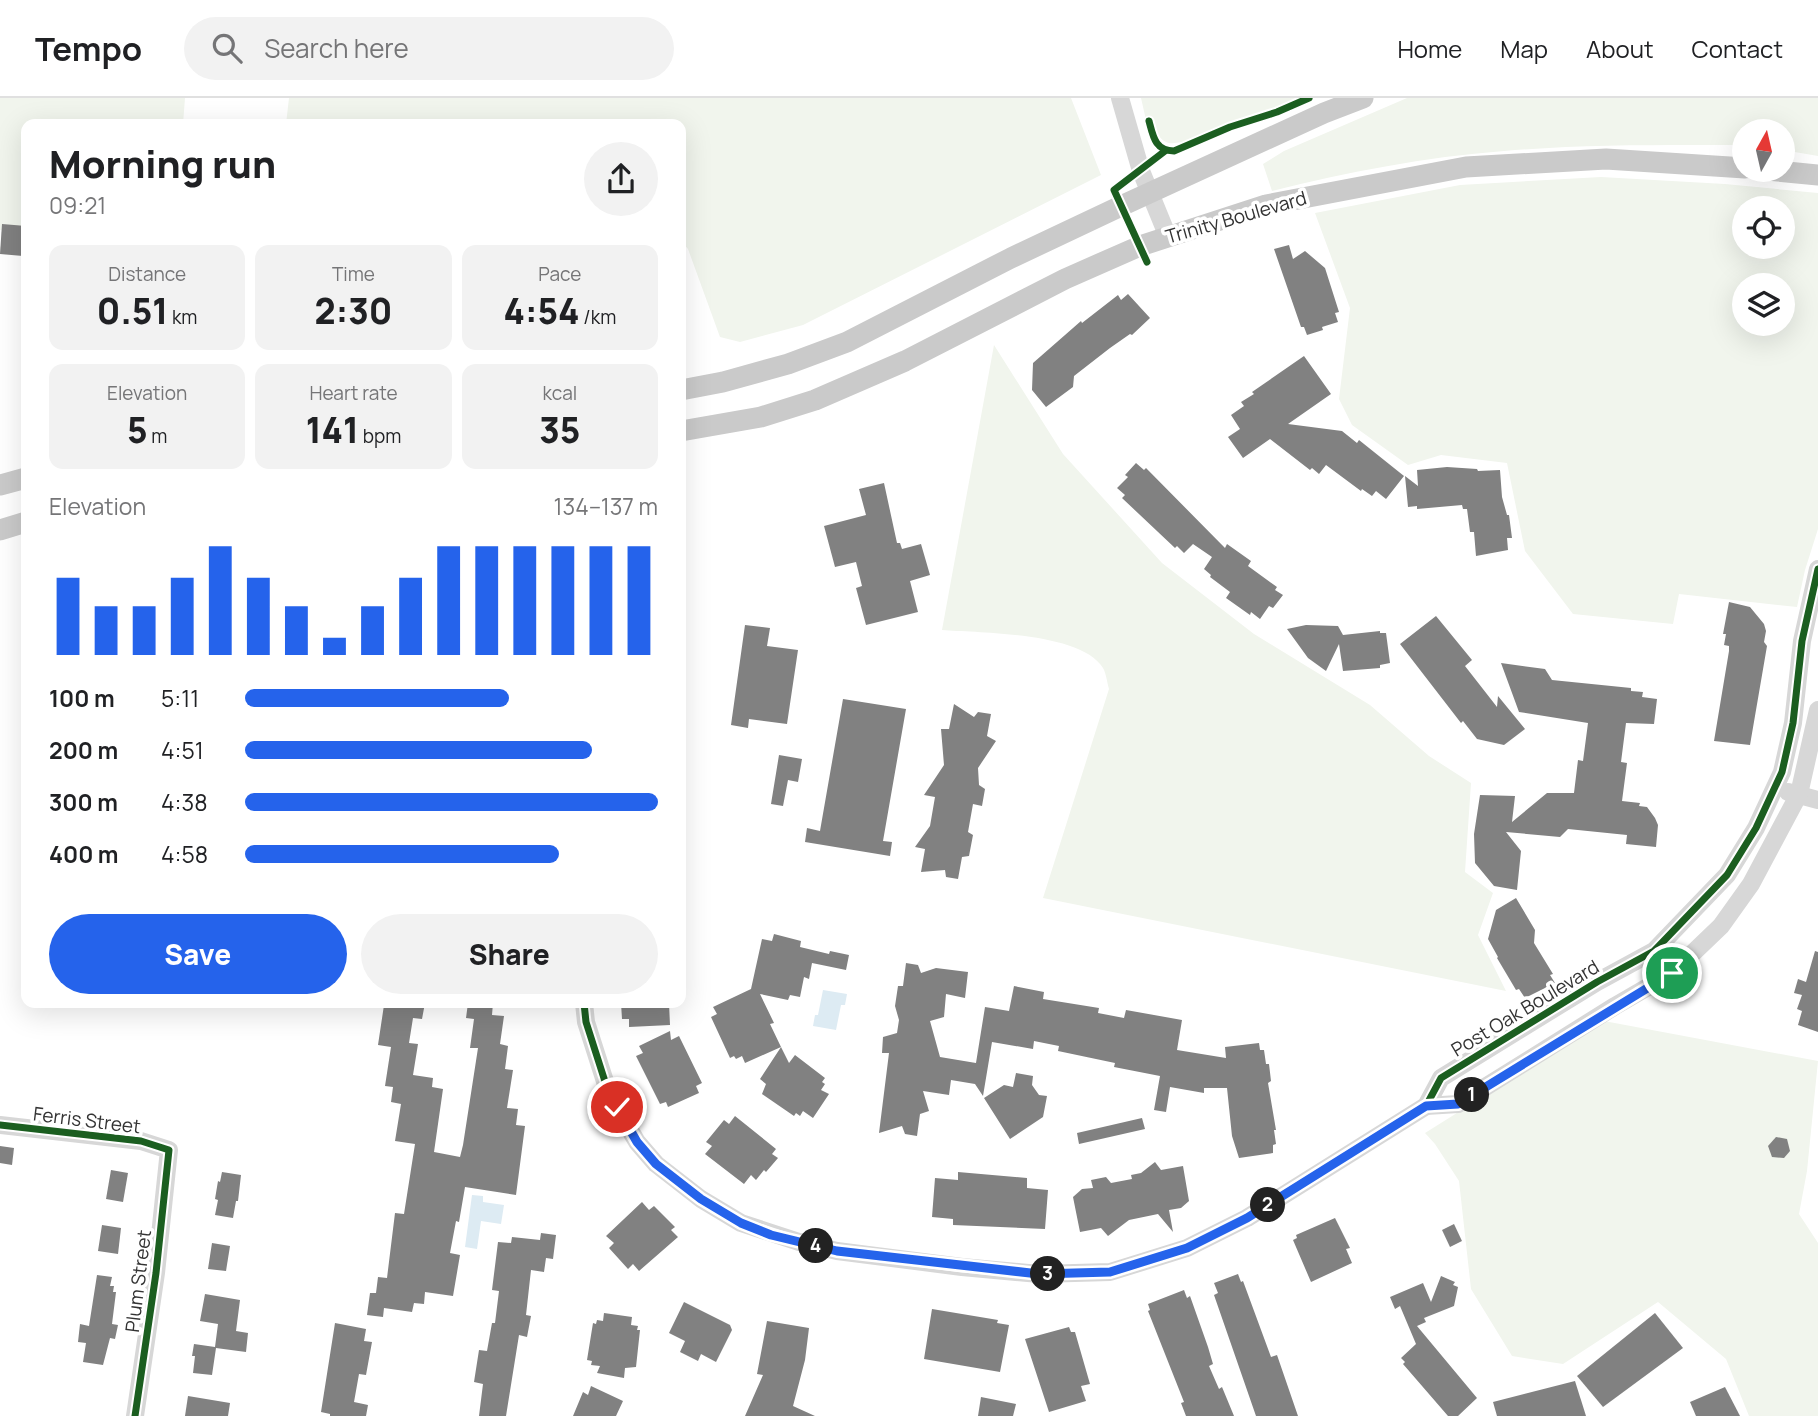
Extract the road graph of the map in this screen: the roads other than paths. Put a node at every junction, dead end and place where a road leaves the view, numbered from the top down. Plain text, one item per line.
1 (1120, 98) edge
2 (1363, 98) edge
3 (1732, 166) edge
4 (1796, 173) edge
5 (1818, 175) edge
6 (1149, 193) junction
7 (1168, 237) junction
8 (686, 389) edge
9 (686, 430) edge
10 (21, 479) edge
11 (0, 485) edge
12 (21, 524) edge
13 (0, 530) edge
14 (1818, 569) edge
15 (1818, 710) edge
16 (1774, 789) junction
17 (1799, 794) junction
18 (1818, 800) edge
19 (585, 1008) edge
20 (1426, 1106) junction
21 (0, 1125) edge
22 (169, 1150) joint
23 (135, 1416) edge

1 - 6 street
2 - 6 main road
3 - 7 main road, Trinity Boulevard
4 - 5 main road
6 - 7 street
6 - 8 main road
7 - 9 main road, Trinity Boulevard
10 - 11 main road
12 - 13 main road
14 - 16 street, Post Oak Boulevard
15 - 17 street, Post Oak Boulevard
16 - 17 street
16 - 20 street, Post Oak Boulevard
17 - 18 street
17 - 20 street, Post Oak Boulevard
19 - 20 street, Post Oak Boulevard
21 - 22 street, Ferris Street
22 - 23 street, Plum Street

